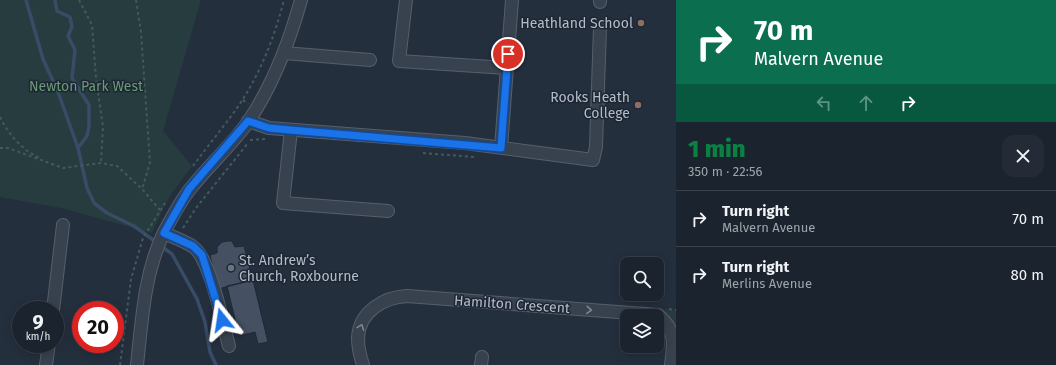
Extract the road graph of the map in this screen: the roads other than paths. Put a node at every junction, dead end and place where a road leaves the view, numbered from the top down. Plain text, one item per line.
1 (300, 0) edge
2 (406, 0) edge
3 (512, 0) edge
4 (600, 27) dead end
5 (284, 53) junction
6 (370, 60) dead end
7 (507, 68) junction
8 (248, 121) junction
9 (290, 130) junction
10 (501, 148) junction
11 (388, 210) dead end
12 (62, 225) dead end
13 (164, 233) junction
14 (54, 301) edge
15 (229, 346) dead end
16 (48, 353) edge
17 (46, 365) edge
18 (137, 365) edge
19 (362, 365) edge
20 (672, 365) edge

1 - 5 street
2 - 7 street
3 - 7 street
4 - 10 street
5 - 6 street
5 - 8 street
7 - 10 street
8 - 9 street
8 - 13 street
9 - 10 street
9 - 11 street
12 - 14 street
13 - 15 street
13 - 18 street
16 - 17 street
19 -> 20 street, Hamilton Crescent

